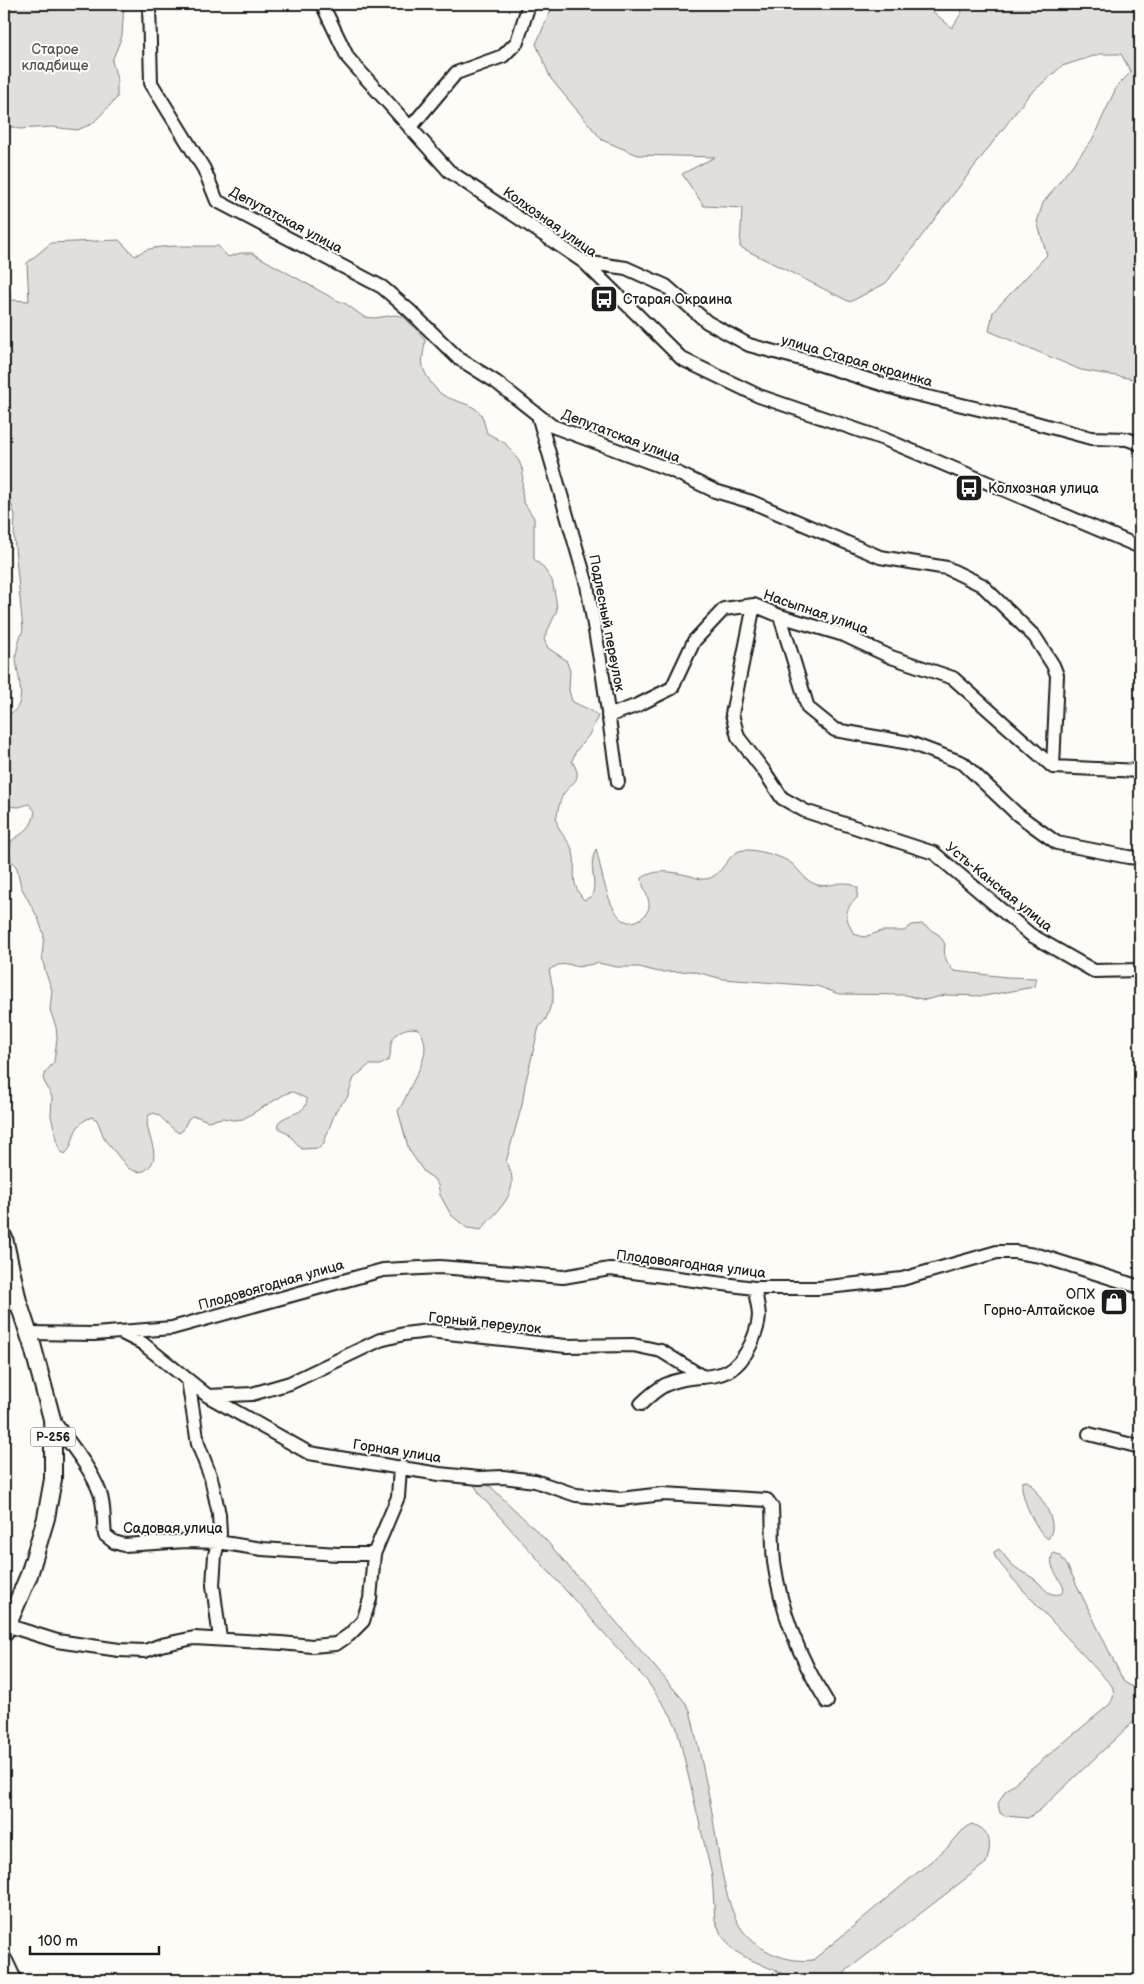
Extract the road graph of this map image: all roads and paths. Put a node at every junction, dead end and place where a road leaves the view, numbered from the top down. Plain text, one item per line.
1 (149, 4) edge
2 (322, 4) edge
3 (530, 4) edge
4 (410, 128) junction
5 (584, 262) junction
6 (538, 415) junction
7 (1140, 444) edge
8 (1140, 547) edge
9 (754, 605) junction
10 (780, 616) junction
11 (608, 716) junction
12 (1053, 767) junction
13 (1140, 771) edge
14 (618, 782) dead end
15 (1140, 858) edge
16 (1140, 970) edge
17 (4, 1238) edge
18 (1140, 1287) edge
19 (754, 1288) junction
20 (11, 1303) edge
21 (122, 1332) junction
22 (29, 1334) junction
23 (703, 1377) junction
24 (188, 1380) junction
25 (208, 1396) junction
26 (641, 1404) dead end
27 (52, 1418) junction
28 (1090, 1434) dead end
29 (1140, 1447) edge
30 (400, 1468) junction
31 (218, 1542) junction
32 (374, 1554) junction
33 (5, 1629) edge
34 (220, 1639) junction
35 (827, 1702) dead end
36 (4, 1961) edge
37 (13, 1980) edge

1 - 6 street, Депутатская улица
2 - 4 street, Колхозная улица
3 - 4 street
4 - 5 street, Колхозная улица
5 - 7 street, улица Старая окраинка
5 - 8 street, Колхозная улица
6 - 11 street, Подлесный переулок
6 - 12 street, Депутатская улица
9 - 10 street, Насыпная улица
9 - 11 street, Насыпная улица
9 - 16 street, Усть-Канская улица
10 - 12 street, Насыпная улица
10 - 15 street
11 - 14 street, Подлесный переулок
12 - 13 street
17 - 20 main road, Р-256
18 - 19 street, Плодовоягодная улица
19 - 21 street, Плодовоягодная улица
19 - 23 street
20 - 22 main road, Р-256
21 - 22 street, Плодовоягодная улица
21 - 24 street, Горная улица
22 - 27 main road, Р-256
23 - 25 street, Горный переулок
23 - 26 street
24 - 25 street, Горная улица
24 - 31 street
25 - 30 street, Горная улица
27 - 31 street, Садовая улица
27 - 33 main road, Р-256
28 - 29 street
30 - 32 street
30 - 35 street, Горная улица
31 - 32 street, Садовая улица
31 - 34 street
32 - 34 street
33 - 34 street
36 - 37 main road

